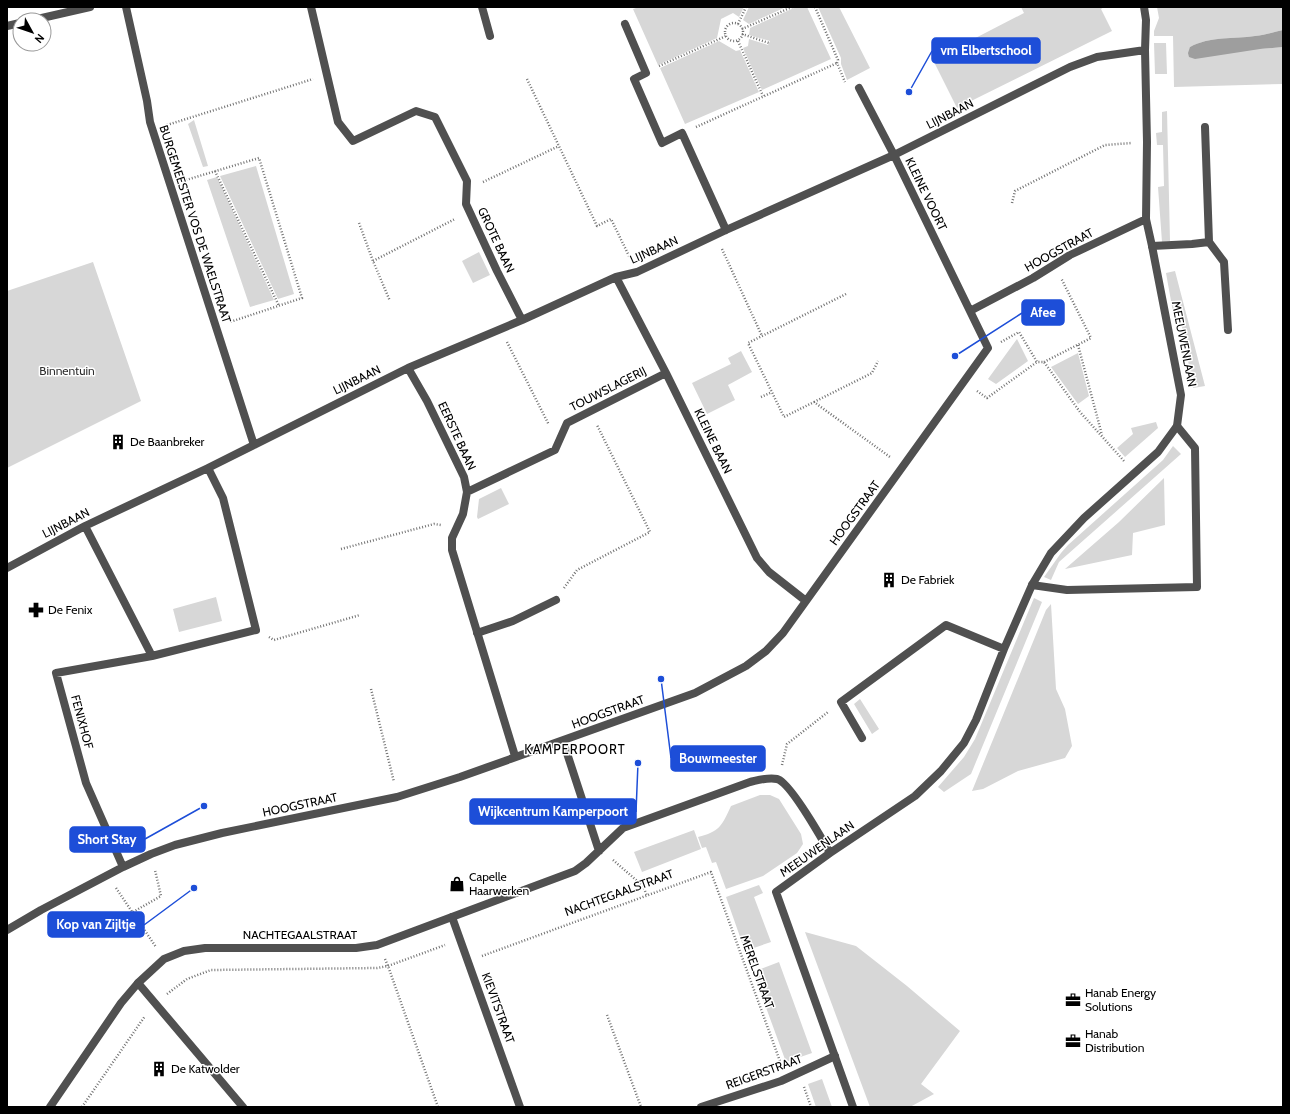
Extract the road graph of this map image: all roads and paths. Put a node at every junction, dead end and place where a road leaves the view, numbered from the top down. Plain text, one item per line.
1 (90, 7) edge
2 (126, 7) edge
3 (311, 7) edge
4 (482, 7) edge
5 (746, 7) edge
6 (792, 7) edge
7 (815, 7) edge
8 (1144, 7) edge
9 (52, 16) edge
10 (625, 24) dead end
11 (738, 24) junction
12 (742, 29) junction
13 (742, 34) junction
14 (490, 36) dead end
15 (726, 36) junction
16 (738, 40) junction
17 (769, 43) dead end
18 (1145, 50) junction
19 (837, 63) junction
20 (646, 73) junction
21 (327, 75) junction
22 (527, 79) dead end
23 (859, 88) joint
24 (763, 96) junction
25 (1205, 128) dead end
26 (152, 130) junction
27 (682, 133) junction
28 (1147, 142) junction
29 (559, 146) junction
30 (894, 155) junction
31 (215, 171) junction
32 (170, 185) junction
33 (467, 190) junction
34 (1012, 203) dead end
35 (470, 211) junction
36 (1146, 219) junction
37 (359, 223) dead end
38 (726, 230) junction
39 (716, 235) junction
40 (1209, 242) junction
41 (1152, 246) junction
42 (373, 261) junction
43 (1055, 265) junction
44 (636, 272) junction
45 (616, 277) junction
46 (846, 294) dead end
47 (390, 301) dead end
48 (279, 306) junction
49 (970, 310) junction
50 (522, 320) junction
51 (216, 326) junction
52 (501, 329) junction
53 (1228, 330) dead end
54 (762, 336) junction
55 (1078, 345) junction
56 (988, 348) junction
57 (878, 361) dead end
58 (1037, 362) junction
59 (1044, 362) junction
60 (408, 368) junction
61 (666, 373) junction
62 (964, 382) junction
63 (772, 392) junction
64 (761, 397) dead end
65 (814, 402) junction
66 (590, 412) junction
67 (567, 423) junction
68 (1177, 426) junction
69 (1102, 437) junction
70 (254, 445) junction
71 (903, 466) junction
72 (208, 468) junction
73 (1135, 474) junction
74 (467, 492) junction
75 (85, 526) junction
76 (458, 526) junction
77 (340, 550) dead end
78 (7, 568) edge
79 (1032, 584) junction
80 (556, 600) joint
81 (806, 602) junction
82 (360, 616) dead end
83 (256, 630) junction
84 (477, 633) junction
85 (1004, 649) junction
86 (152, 656) junction
87 (371, 689) dead end
88 (841, 702) junction
89 (862, 738) dead end
90 (563, 741) junction
91 (515, 756) junction
92 (779, 779) junction
93 (397, 797) junction
94 (599, 851) junction
95 (830, 852) junction
96 (150, 854) junction
97 (123, 867) junction
98 (711, 872) joint
99 (108, 875) junction
100 (647, 896) junction
101 (133, 912) junction
102 (452, 917) junction
103 (7, 930) edge
104 (461, 940) junction
105 (377, 945) junction
106 (164, 959) junction
107 (468, 962) junction
108 (388, 966) junction
109 (138, 983) junction
110 (154, 1002) junction
111 (607, 1015) dead end
112 (835, 1056) junction
113 (799, 1073) junction
114 (786, 1078) junction
115 (50, 1107) edge
116 (82, 1107) edge
117 (243, 1107) edge
118 (438, 1107) edge
119 (520, 1107) edge
120 (641, 1107) edge
121 (701, 1107) edge
122 (811, 1107) edge
123 (853, 1107) edge

1 - 9 street
2 - 26 street, BURGEMEESTER VOS DE WAELSTRAAT
3 - 21 street, GROTE BAAN
4 - 14 street
5 - 11 path
6 - 12 path
7 - 19 path
8 - 18 street, MEEUWENLAAN
10 - 20 street
11 - 12 path
11 - 15 path
12 - 13 path
13 - 16 path
13 - 17 path
15 - 16 path
15 - 20 path
16 - 24 path
18 - 28 street, MEEUWENLAAN
18 - 30 street, LIJNBAAN
19 - 23 path
19 - 24 path
20 - 27 street
21 - 26 path
21 - 33 street, GROTE BAAN
22 - 29 path
23 - 30 street, KLEINE VOORT
24 - 27 path
25 - 40 street
26 - 32 street, BURGEMEESTER VOS DE WAELSTRAAT
27 - 38 street
28 - 34 path
28 - 36 street, MEEUWENLAAN
29 - 33 path
29 - 44 path
30 - 38 street, LIJNBAAN
30 - 49 street, KLEINE VOORT
31 - 32 path
31 - 48 path
31 - 48 path
32 - 51 street, BURGEMEESTER VOS DE WAELSTRAAT
33 - 35 street, GROTE BAAN
35 - 42 path
35 - 50 street, GROTE BAAN
36 - 41 street, MEEUWENLAAN
36 - 43 street, HOOGSTRAAT
37 - 42 path
38 - 39 street, LIJNBAAN
39 - 44 street, LIJNBAAN
39 - 54 path
40 - 41 street
40 - 53 street
41 - 68 street, MEEUWENLAAN
42 - 47 path
43 - 49 street, HOOGSTRAAT
43 - 55 path
44 - 45 street, LIJNBAAN
45 - 50 street, LIJNBAAN
45 - 61 street, KLEINE BAAN
46 - 54 path
48 - 51 path
49 - 56 street
50 - 52 street, LIJNBAAN
51 - 70 street, BURGEMEESTER VOS DE WAELSTRAAT
52 - 60 street, LIJNBAAN
52 - 67 path
54 - 63 path
55 - 59 path
55 - 69 path
56 - 58 path
56 - 62 street, HOOGSTRAAT
57 - 65 path
58 - 59 path
58 - 62 path
59 - 69 path
60 - 70 street, LIJNBAAN
60 - 74 street, EERSTE BAAN
61 - 66 street, TOUWSLAGERIJ
61 - 81 street, KLEINE BAAN
62 - 71 street, HOOGSTRAAT
63 - 64 path
63 - 65 path
65 - 71 path
66 - 67 street, TOUWSLAGERIJ
66 - 80 path
67 - 74 street, TOUWSLAGERIJ
68 - 73 street, MEEUWENLAAN
68 - 79 street
69 - 73 path
70 - 72 street, LIJNBAAN
71 - 81 street, HOOGSTRAAT
72 - 75 street, LIJNBAAN
72 - 83 street
73 - 79 street, MEEUWENLAAN
74 - 76 street, EERSTE BAAN
75 - 78 street, LIJNBAAN
75 - 86 street
76 - 77 path
76 - 84 street, EERSTE BAAN
79 - 85 street, MEEUWENLAAN
80 - 84 street
81 - 90 street, HOOGSTRAAT
82 - 83 path
83 - 86 street, FENIXHOF
84 - 91 street, EERSTE BAAN
85 - 88 street
85 - 95 street, MEEUWENLAAN
86 - 97 street, FENIXHOF
87 - 93 path
88 - 89 street
88 - 92 path
90 - 91 street, HOOGSTRAAT
90 - 94 street
91 - 93 street, HOOGSTRAAT
92 - 94 street, NACHTEGAALSTRAAT
92 - 95 street
93 - 96 street, HOOGSTRAAT
94 - 100 path
94 - 102 street, NACHTEGAALSTRAAT
95 - 112 street, MEEUWENLAAN
96 - 97 street, HOOGSTRAAT
96 - 101 path
97 - 99 street, HOOGSTRAAT
98 - 100 path, NACHTEGAALSTRAAT
98 - 114 path, MERELSTRAAT
99 - 101 path
99 - 103 street, HOOGSTRAAT
100 - 107 path, NACHTEGAALSTRAAT
101 - 106 path
102 - 104 street, KIEVITSTRAAT
102 - 105 street, NACHTEGAALSTRAAT
104 - 107 street, KIEVITSTRAAT
104 - 108 path
105 - 106 street, NACHTEGAALSTRAAT
105 - 108 path
106 - 109 street, NACHTEGAALSTRAAT
107 - 119 street, KIEVITSTRAAT
108 - 110 path
108 - 118 path
109 - 110 street
109 - 115 street, NACHTEGAALSTRAAT
110 - 116 path
110 - 117 street
111 - 120 path
112 - 113 street, REIGERSTRAAT
112 - 123 street, MEEUWENLAAN
113 - 114 street, REIGERSTRAAT
113 - 122 path
114 - 121 street, REIGERSTRAAT

